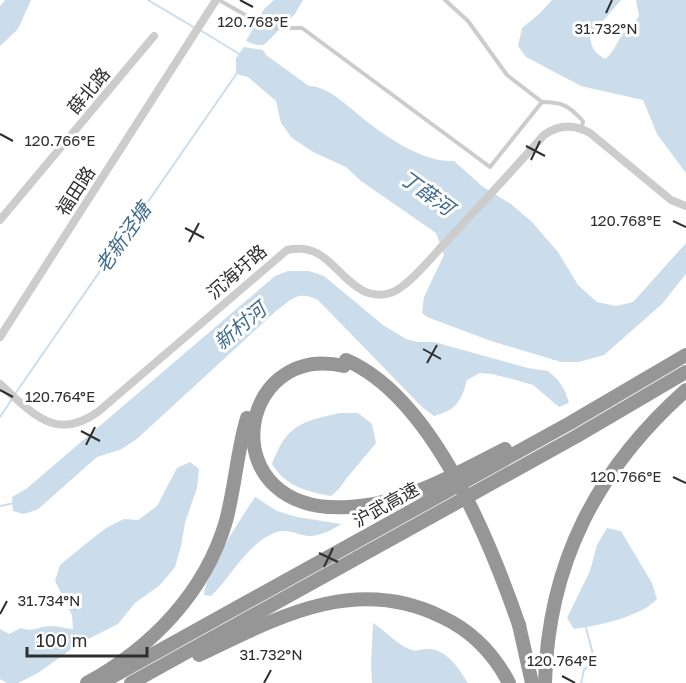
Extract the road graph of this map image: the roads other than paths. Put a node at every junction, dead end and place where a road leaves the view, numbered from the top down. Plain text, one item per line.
1 (218, 0) edge
2 (445, 0) edge
3 (154, 36) dead end
4 (542, 102) junction
5 (582, 129) junction
6 (686, 206) edge
7 (0, 220) edge
8 (0, 337) edge
9 (686, 355) edge
10 (345, 363) junction
11 (686, 372) edge
12 (639, 383) junction
13 (3, 386) edge
14 (686, 390) edge
15 (516, 627) junction
16 (87, 683) edge
17 (101, 683) edge
18 (131, 683) edge
19 (141, 683) edge
20 (509, 683) edge
21 (526, 683) edge
22 (532, 683) edge
23 (545, 683) edge

1 - 4 lane
1 - 8 street, 福田路
2 - 4 lane
3 - 7 street, 薛北路
4 - 5 lane
5 - 6 street
5 - 13 street, 沉海圩路
9 - 12 highway, 沪武高速
10 - 12 highway
10 - 15 highway, bridge
10 - 16 highway
11 - 18 highway, 沪武高速
12 - 17 highway, 沪武高速
14 - 23 highway
15 - 21 highway
15 - 22 highway
19 - 20 highway

